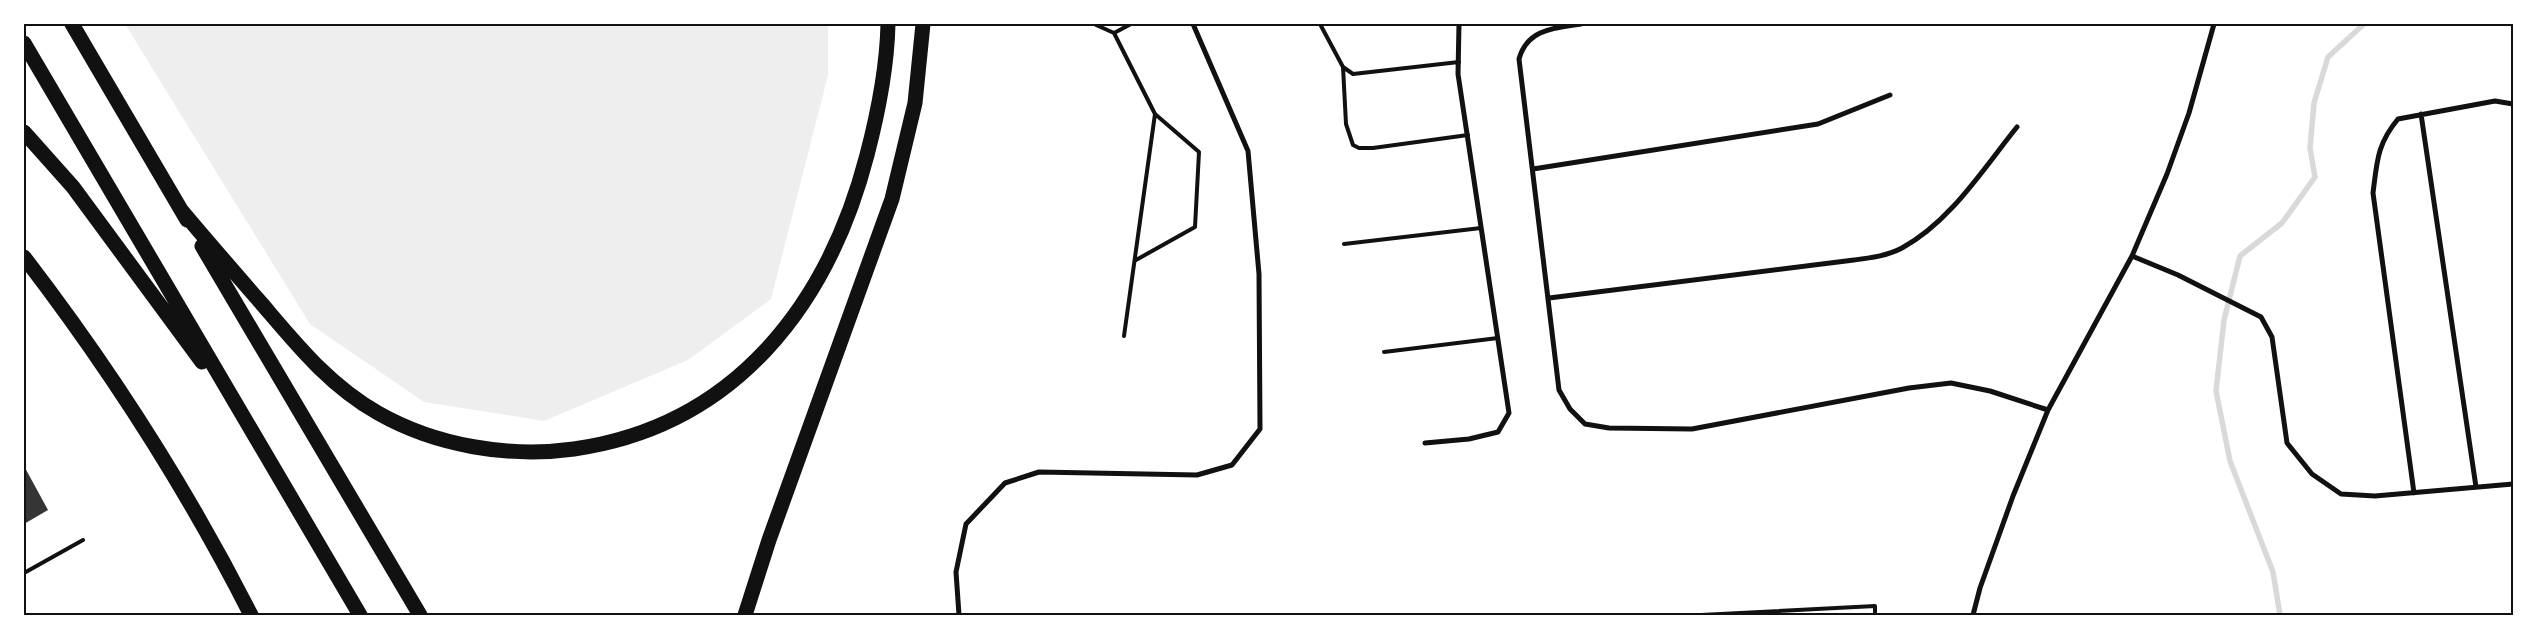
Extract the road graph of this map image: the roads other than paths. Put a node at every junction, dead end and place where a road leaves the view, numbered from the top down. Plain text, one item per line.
1 (72, 24) edge
2 (888, 24) edge
3 (923, 24) edge
4 (1094, 24) edge
5 (1131, 24) edge
6 (1193, 24) edge
7 (1320, 24) edge
8 (1459, 24) edge
9 (1581, 24) edge
10 (2214, 24) edge
11 (1114, 32) junction
12 (24, 43) edge
13 (1459, 62) junction
14 (1343, 67) junction
15 (1890, 95) dead end
16 (2513, 104) edge
17 (1155, 114) junction
18 (2421, 114) junction
19 (2017, 128) dead end
20 (24, 132) edge
21 (1468, 135) junction
22 (1533, 169) junction
23 (182, 211) junction
24 (1481, 228) junction
25 (1344, 244) dead end
26 (2132, 256) junction
27 (24, 257) edge
28 (1136, 260) junction
29 (1549, 298) junction
30 (1124, 336) dead end
31 (1498, 338) junction
32 (1384, 352) dead end
33 (2048, 410) junction
34 (247, 422) junction
35 (1425, 443) dead end
36 (2513, 484) edge
37 (2476, 487) junction
38 (2414, 492) junction
39 (83, 540) dead end
40 (24, 573) edge
41 (252, 615) edge
42 (360, 615) edge
43 (420, 615) edge
44 (745, 615) edge
45 (959, 615) edge
46 (1701, 615) edge
47 (1875, 615) edge
48 (1973, 615) edge

1 - 23 highway
2 - 23 highway
3 - 44 highway
4 - 11 lane
5 - 11 lane
6 - 45 street
7 - 14 lane
8 - 13 street
9 - 22 street
10 - 26 street
11 - 17 lane
12 - 34 highway
13 - 14 lane
13 - 21 street
14 - 21 lane
15 - 22 street
16 - 18 street
17 - 28 lane
17 - 28 lane
18 - 37 street
18 - 38 street
19 - 29 street
20 - 34 highway
21 - 24 street
22 - 29 street
23 - 43 highway
24 - 25 lane
24 - 31 street
26 - 33 street
26 - 38 street
27 - 41 highway
28 - 30 lane
29 - 33 street
31 - 32 lane
31 - 35 street
33 - 48 street
34 - 42 highway
36 - 37 street
37 - 38 street
39 - 40 lane
46 - 47 lane

